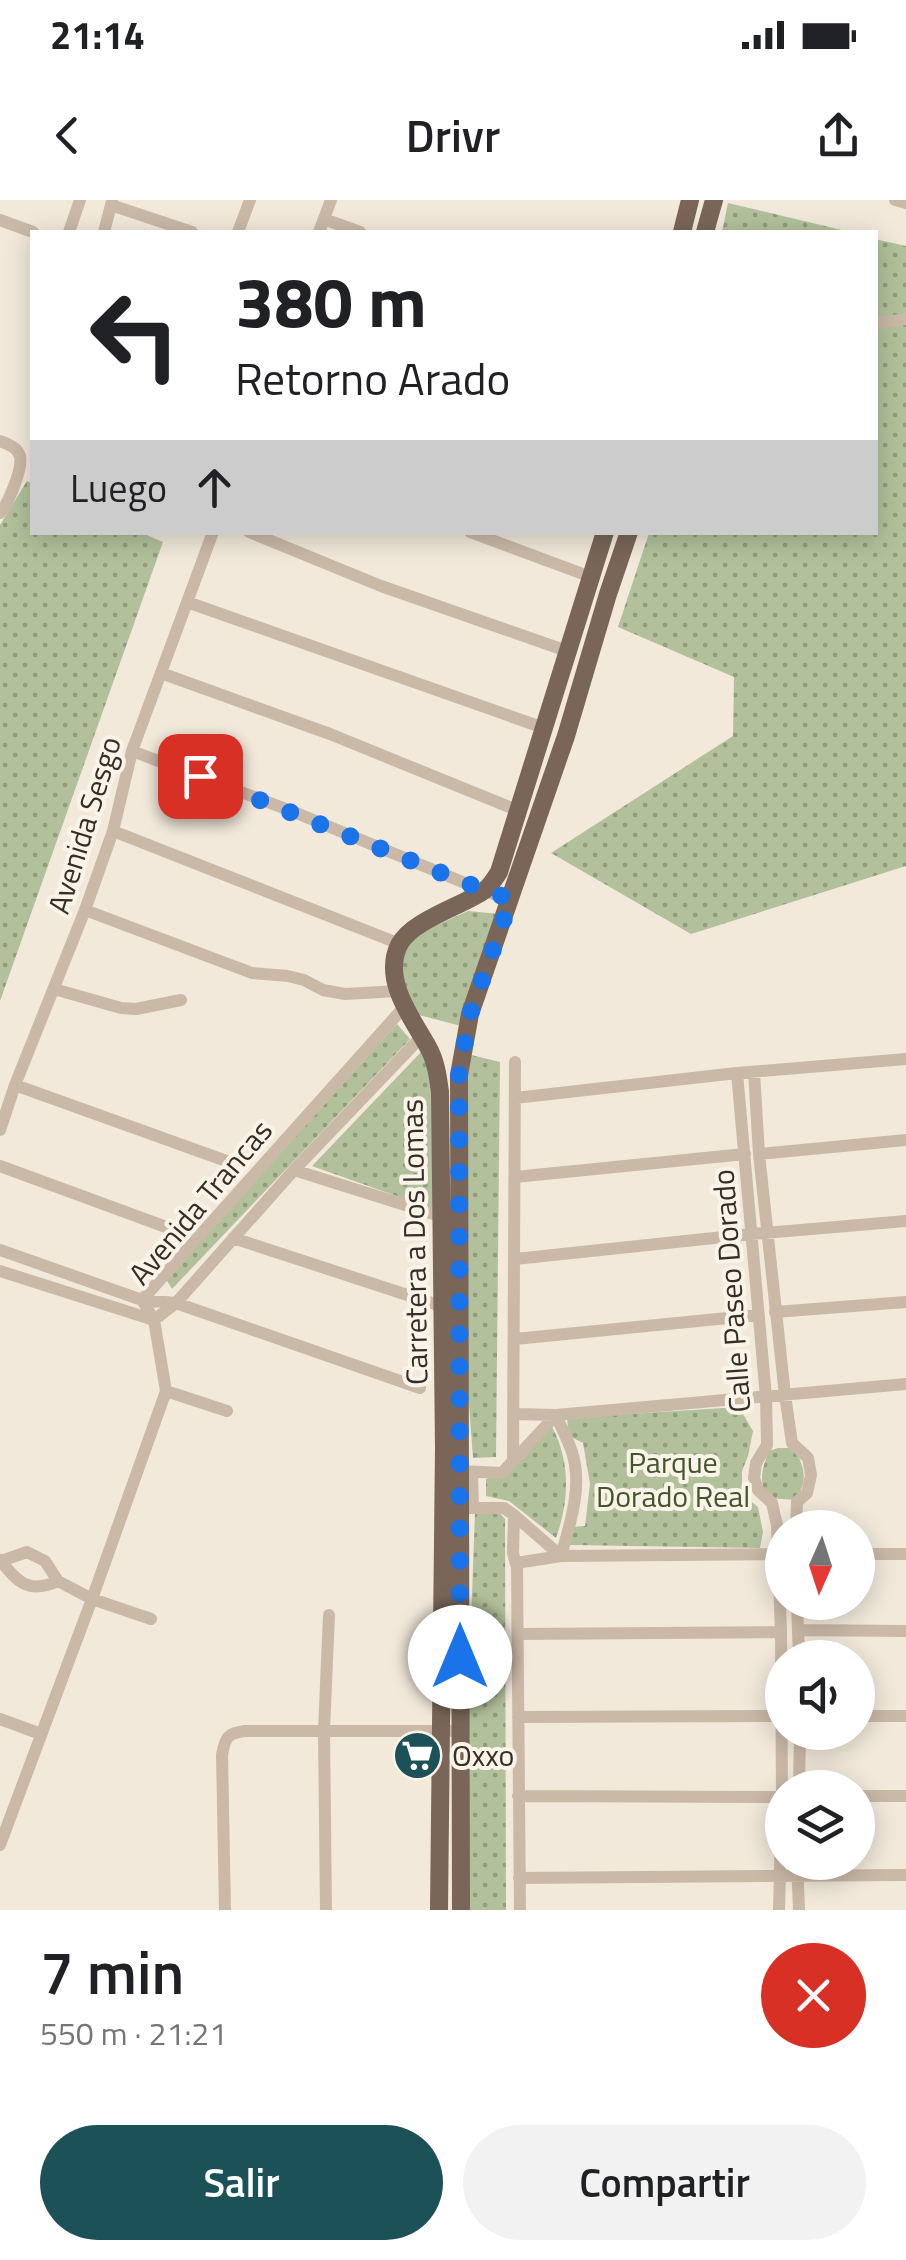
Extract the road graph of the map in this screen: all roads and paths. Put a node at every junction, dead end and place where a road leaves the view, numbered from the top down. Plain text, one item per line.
1 (80, 200) edge
2 (250, 200) edge
3 (331, 200) edge
4 (690, 200) edge
5 (714, 200) edge
6 (895, 200) edge
7 (906, 202) edge
8 (111, 203) edge
9 (0, 220) edge
10 (321, 226) edge
11 (70, 230) edge
12 (104, 230) edge
13 (186, 230) edge
14 (239, 230) edge
15 (347, 230) edge
16 (682, 230) edge
17 (706, 230) edge
18 (30, 231) edge
19 (906, 319) edge
20 (878, 324) edge
21 (0, 441) edge
22 (0, 512) edge
23 (212, 535) edge
24 (256, 535) edge
25 (479, 535) edge
26 (603, 535) edge
27 (628, 535) edge
28 (591, 577) junction
29 (188, 602) junction
30 (566, 651) junction
31 (161, 673) junction
32 (544, 728) junction
33 (132, 751) junction
34 (518, 811) junction
35 (113, 831) junction
36 (484, 890) junction
37 (511, 899) junction
38 (85, 910) junction
39 (400, 944) junction
40 (54, 989) junction
41 (401, 998) junction
42 (181, 1000) dead end
43 (421, 1037) junction
44 (906, 1060) edge
45 (515, 1062) dead end
46 (754, 1072) junction
47 (737, 1074) junction
48 (15, 1085) junction
49 (515, 1098) junction
50 (0, 1130) edge
51 (906, 1140) edge
52 (752, 1154) junction
53 (232, 1163) dead end
54 (0, 1166) edge
55 (294, 1170) junction
56 (515, 1177) junction
57 (440, 1216) junction
58 (906, 1221) edge
59 (177, 1231) dead end
60 (759, 1234) junction
61 (233, 1238) junction
62 (0, 1250) edge
63 (515, 1259) junction
64 (0, 1271) edge
65 (142, 1300) junction
66 (906, 1302) edge
67 (176, 1303) junction
68 (441, 1306) junction
69 (775, 1312) junction
70 (758, 1315) junction
71 (154, 1320) junction
72 (515, 1339) junction
73 (906, 1384) edge
74 (420, 1388) dead end
75 (166, 1390) junction
76 (785, 1395) junction
77 (766, 1396) junction
78 (451, 1404) junction
79 (227, 1411) dead end
80 (515, 1414) junction
81 (556, 1415) junction
82 (792, 1443) junction
83 (768, 1444) junction
84 (513, 1461) junction
85 (466, 1472) junction
86 (772, 1502) junction
87 (797, 1502) junction
88 (467, 1507) junction
89 (774, 1510) edge
90 (797, 1510) edge
91 (514, 1515) junction
92 (765, 1554) edge
93 (875, 1554) edge
94 (906, 1554) edge
95 (561, 1556) junction
96 (1, 1560) edge
97 (516, 1562) junction
98 (58, 1581) junction
99 (92, 1598) junction
100 (329, 1615) dead end
101 (151, 1620) dead end
102 (781, 1620) edge
103 (798, 1620) edge
104 (798, 1630) junction
105 (906, 1631) edge
106 (781, 1632) junction
107 (518, 1634) junction
108 (781, 1640) edge
109 (798, 1640) edge
110 (765, 1716) edge
111 (875, 1716) edge
112 (906, 1716) edge
113 (518, 1717) junction
114 (0, 1718) edge
115 (324, 1730) junction
116 (452, 1731) junction
117 (41, 1734) junction
118 (518, 1796) junction
119 (875, 1796) edge
120 (906, 1796) edge
121 (765, 1798) edge
122 (1, 1840) edge
123 (875, 1873) edge
124 (906, 1875) edge
125 (765, 1877) edge
126 (518, 1878) junction
127 (779, 1880) edge
128 (798, 1880) edge
129 (225, 1910) edge
130 (326, 1910) edge
131 (439, 1910) edge
132 (461, 1910) edge
133 (520, 1910) edge
134 (779, 1910) edge
135 (799, 1910) edge

1 - 11 street
2 - 14 street
3 - 10 street
4 - 16 main road
5 - 17 main road
6 - 7 street
8 - 12 street
8 - 13 street
9 - 18 street
10 - 15 street
19 - 20 street
21 - 22 street
23 - 29 street, Avenida Sesgo
24 - 30 street
25 - 28 street
26 - 28 main road
27 - 37 main road, Carretera a Dos Lomas
28 - 30 main road
29 - 31 street, Avenida Sesgo
29 - 32 street
30 - 32 main road
31 - 33 street, Avenida Sesgo
31 - 34 street
32 - 34 main road
33 - 35 street, Avenida Sesgo
33 - 36 street
34 - 36 main road
35 - 38 street, Avenida Sesgo
35 - 39 street
36 - 37 street
36 - 39 main road
37 - 78 main road, Carretera a Dos Lomas
38 - 40 street, Avenida Sesgo
38 - 41 street
39 - 41 main road, Carretera a Dos Lomas
40 - 42 street
40 - 48 street, Avenida Sesgo
41 - 43 main road, Carretera a Dos Lomas
41 - 65 street, Avenida Trancas
43 - 55 street, Avenida Trancas
43 - 57 main road, Carretera a Dos Lomas
44 - 46 street
45 - 49 street
46 - 47 street
46 - 52 street, Calle Paseo Dorado
47 - 49 street
47 - 52 street, Calle Paseo Dorado
48 - 50 street, Avenida Sesgo
48 - 53 street
49 - 56 street
51 - 52 street
52 - 56 street
52 - 60 street, Calle Paseo Dorado
54 - 59 street
55 - 57 street
55 - 61 street, Avenida Trancas
56 - 63 street
57 - 68 main road, Carretera a Dos Lomas
58 - 60 street
60 - 63 street
60 - 69 street, Calle Paseo Dorado
60 - 70 street, Calle Paseo Dorado
61 - 67 street, Avenida Trancas
61 - 68 street
62 - 65 street
63 - 72 street
64 - 71 street
65 - 67 street
65 - 71 street, Avenida Trancas
66 - 69 street
67 - 71 street, Avenida Trancas
67 - 74 street
68 - 78 main road, Carretera a Dos Lomas
69 - 76 street, Calle Paseo Dorado
70 - 72 street
70 - 77 street, Calle Paseo Dorado
71 - 75 street
72 - 80 street
73 - 76 street
75 - 79 street
75 - 99 street
76 - 77 street
76 - 82 street, Calle Paseo Dorado
77 - 81 street
77 - 83 street, Calle Paseo Dorado
78 - 85 main road, Carretera a Dos Lomas
78 - 116 main road, Carretera a Dos Lomas
80 - 81 street
80 - 84 street
81 - 84 street
81 - 95 street
82 - 83 street
82 - 87 street, Calle Paseo Dorado
83 - 86 street, Calle Paseo Dorado
84 - 85 street
85 - 88 main road, Carretera a Dos Lomas
86 - 87 street
86 - 89 street, Calle Paseo Dorado
87 - 90 street, Calle Paseo Dorado
88 - 91 street
88 - 116 main road, Carretera a Dos Lomas
91 - 95 street
91 - 97 street
92 - 95 street
93 - 94 street
95 - 97 street
96 - 98 street
96 - 98 street
97 - 107 street
98 - 99 street
99 - 101 street
99 - 117 street
100 - 115 street
102 - 106 street, Calle Paseo Dorado
103 - 104 street
104 - 105 street
104 - 109 street
106 - 107 street
106 - 108 street, Calle Paseo Dorado
107 - 113 street
110 - 113 street
111 - 112 street
113 - 118 street
114 - 117 street
115 - 116 street
115 - 129 street
115 - 130 street
116 - 131 main road, Carretera a Dos Lomas
116 - 132 main road, Carretera a Dos Lomas
117 - 122 street
118 - 121 street
118 - 126 street
119 - 120 street
123 - 124 street
125 - 126 street
126 - 133 street
127 - 134 street, Calle Paseo Dorado
128 - 135 street

